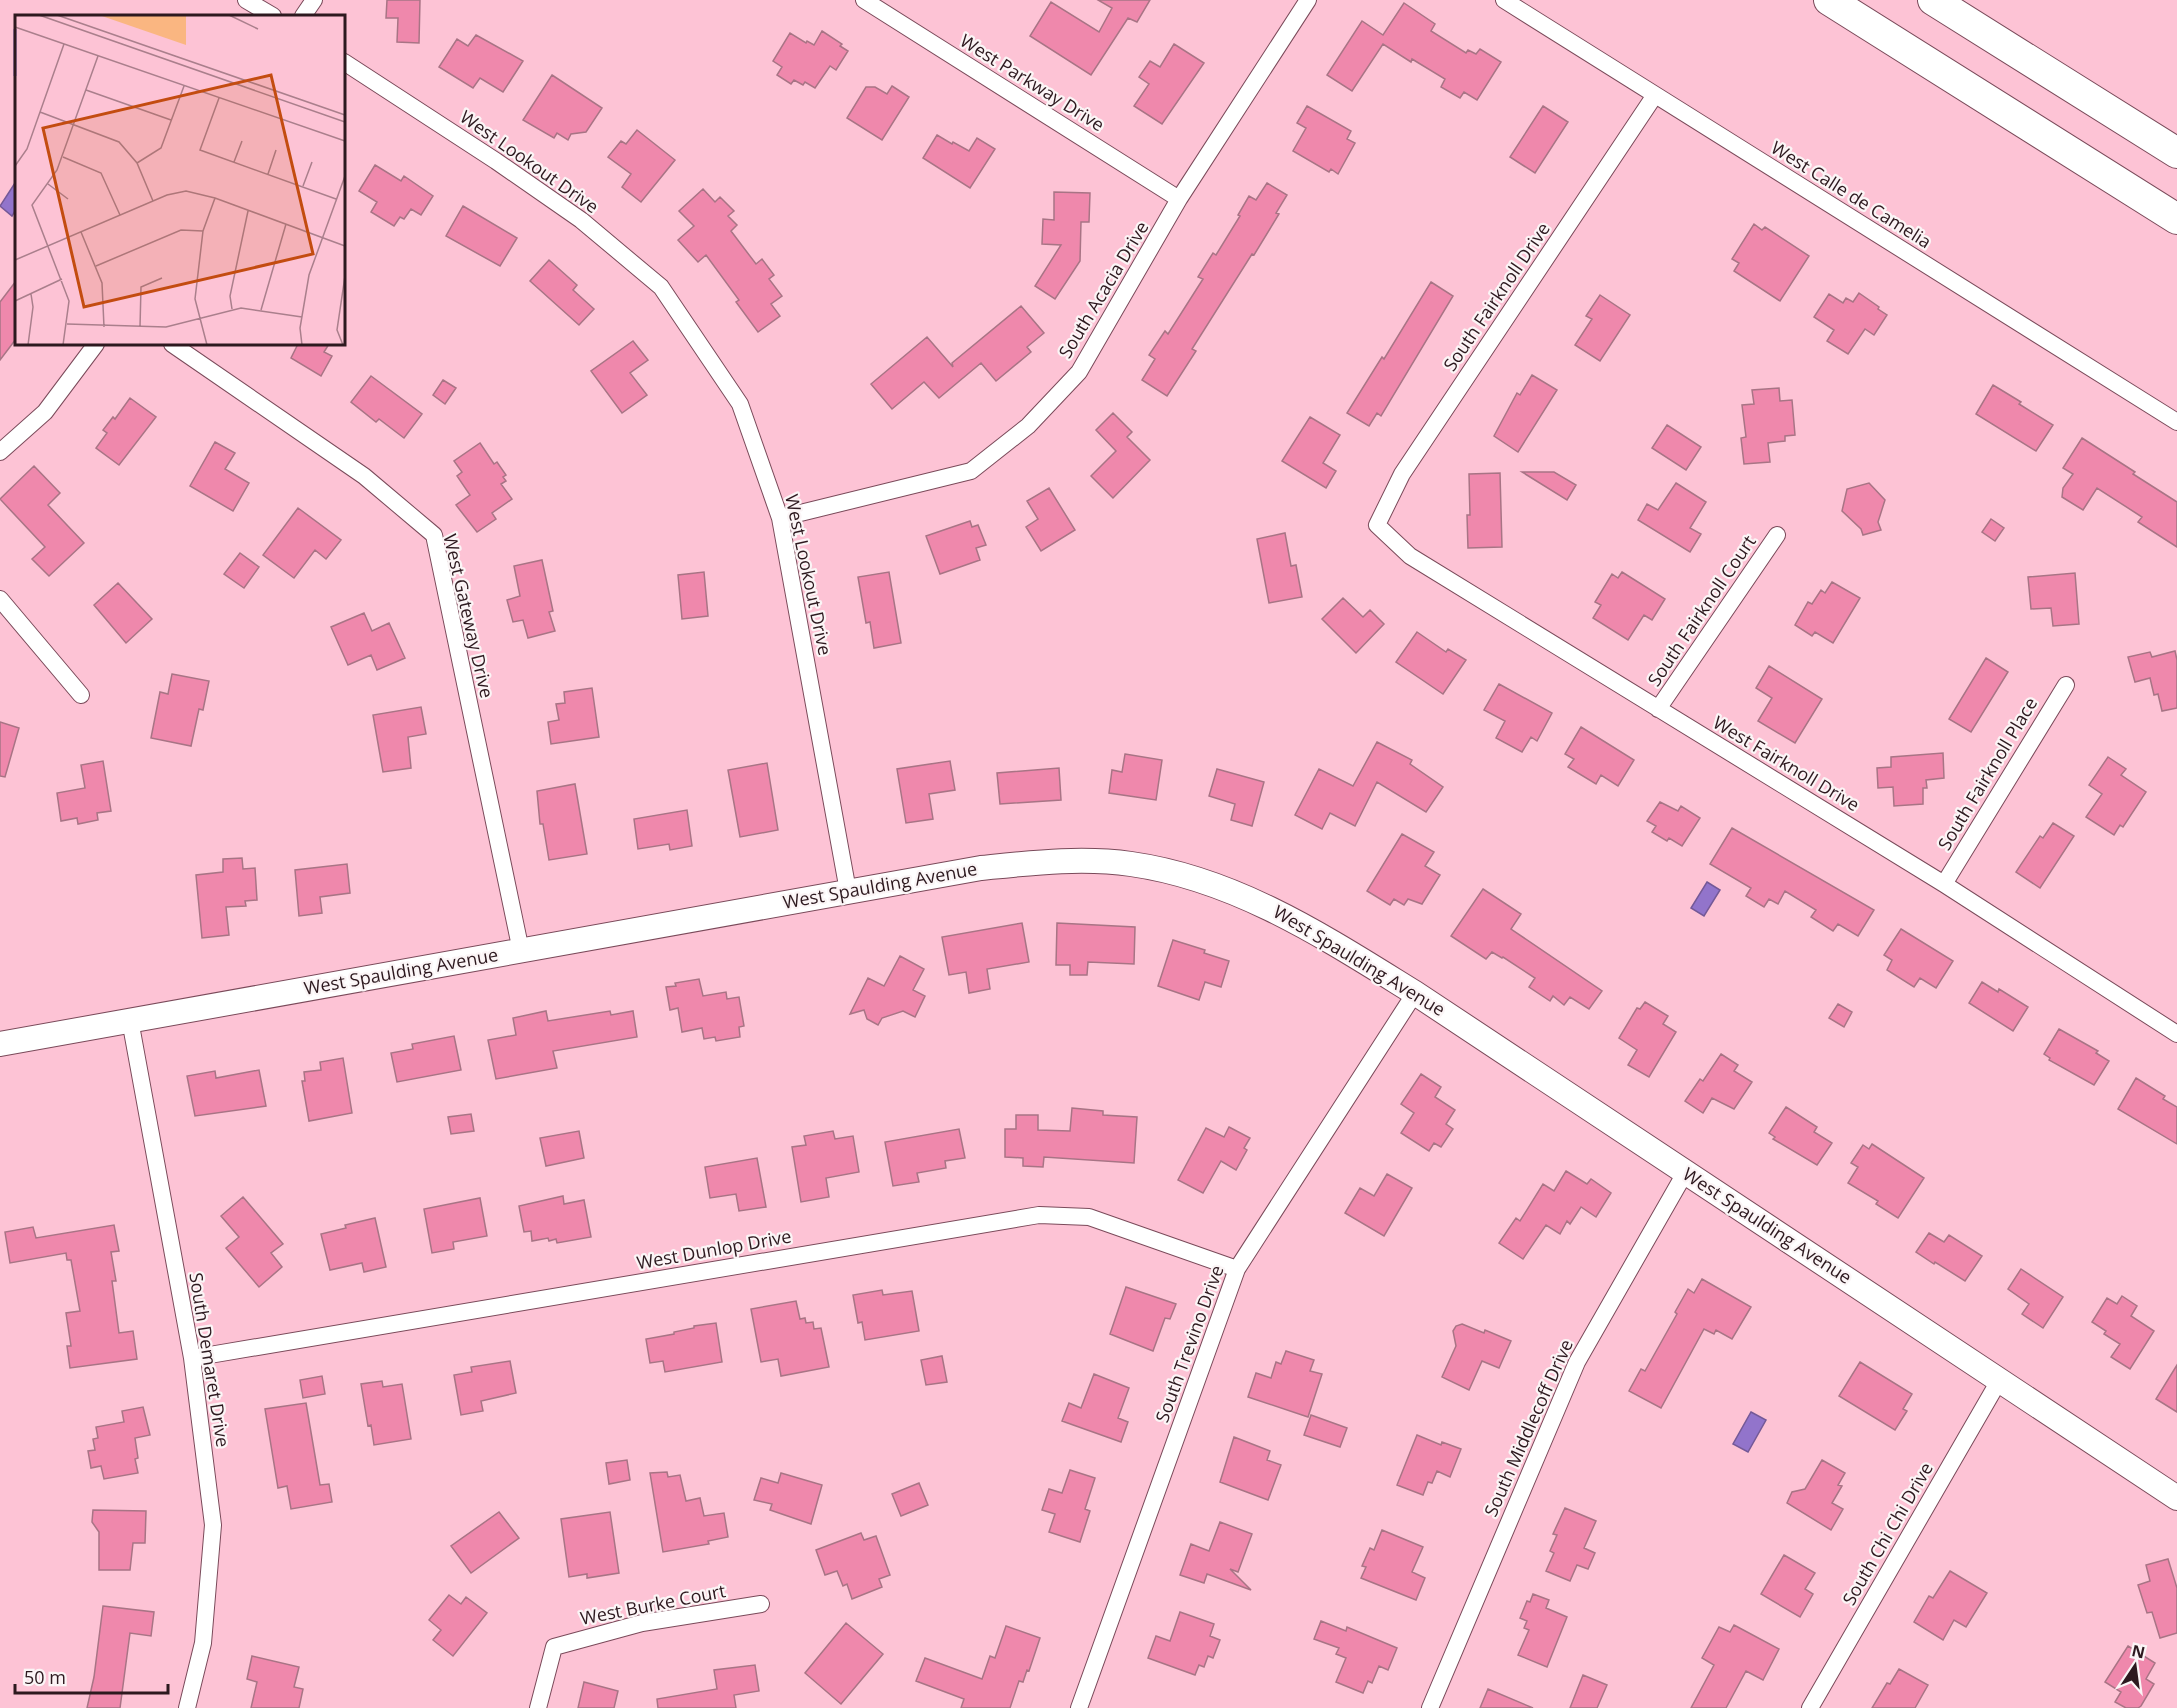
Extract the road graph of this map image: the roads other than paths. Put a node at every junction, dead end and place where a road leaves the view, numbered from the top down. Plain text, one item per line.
1 (246, 0) edge
2 (314, 0) edge
3 (864, 0) edge
4 (1308, 0) edge
5 (1504, 0) edge
6 (1829, 0) edge
7 (1933, 0) edge
8 (271, 15) edge
9 (304, 15) edge
10 (345, 63) edge
11 (1656, 95) junction
12 (2177, 153) edge
13 (1179, 199) junction
14 (2177, 219) edge
15 (95, 345) edge
16 (173, 345) edge
17 (2177, 422) edge
18 (0, 452) edge
19 (780, 518) junction
20 (1377, 525) joint
21 (1778, 535) dead end
22 (0, 599) edge
23 (2066, 685) dead end
24 (81, 695) dead end
25 (1658, 709) junction
26 (1944, 884) junction
27 (848, 891) junction
28 (521, 951) junction
29 (1415, 993) junction
30 (130, 1020) junction
31 (2177, 1034) edge
32 (0, 1044) edge
33 (1685, 1173) junction
34 (1237, 1269) junction
35 (192, 1358) junction
36 (2000, 1379) junction
37 (2177, 1498) edge
38 (761, 1605) dead end
39 (187, 1708) edge
40 (538, 1708) edge
41 (1079, 1708) edge
42 (1430, 1708) edge
43 (1810, 1708) edge

1 - 8 street
2 - 9 street
3 - 13 street, West Parkway Drive
4 - 13 street, South Acacia Drive
5 - 11 street, West Calle de Camelia
6 - 14 highway
7 - 12 highway
10 - 19 street, West Lookout Drive
11 - 17 street, West Calle de Camelia
11 - 20 street, South Fairknoll Drive
13 - 19 street, South Acacia Drive
15 - 18 street
16 - 28 street, West Gateway Drive
19 - 27 street, West Lookout Drive
20 - 25 street, West Fairknoll Drive
21 - 25 street, South Fairknoll Court
22 - 24 street
23 - 26 street, South Fairknoll Place
25 - 26 street, West Fairknoll Drive
26 - 31 street, West Fairknoll Drive
27 - 28 street, West Spaulding Avenue
27 - 29 street, West Spaulding Avenue
28 - 30 street, West Spaulding Avenue
29 - 33 street, West Spaulding Avenue
29 - 34 street, South Trevino Drive
30 - 32 street, West Spaulding Avenue
30 - 35 street, South Demaret Drive
33 - 36 street, West Spaulding Avenue
33 - 42 street, South Middlecoff Drive
34 - 35 street, West Dunlop Drive
34 - 41 street, South Trevino Drive
35 - 39 street, South Demaret Drive
36 - 37 street, West Spaulding Avenue
36 - 43 street, South Chi Chi Drive
38 - 40 street, West Burke Court

